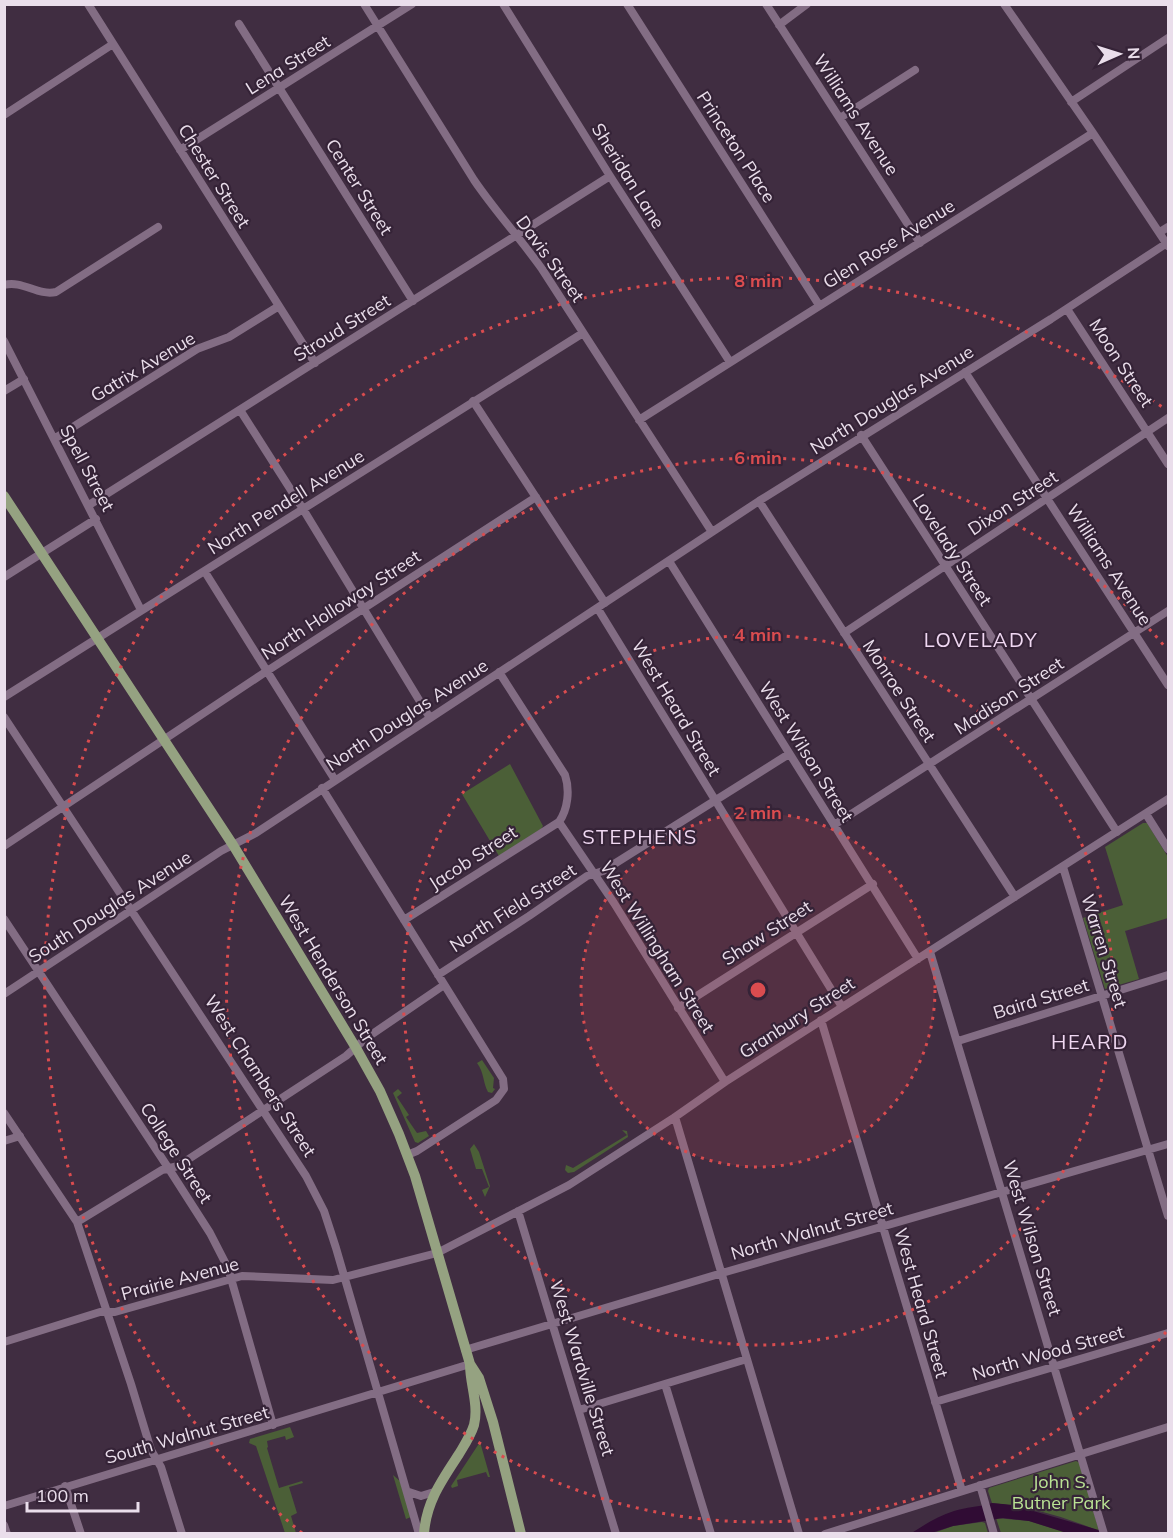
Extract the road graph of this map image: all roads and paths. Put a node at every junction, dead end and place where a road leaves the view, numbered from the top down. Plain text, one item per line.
1 (88, 4) edge
2 (364, 4) edge
3 (412, 4) edge
4 (503, 4) edge
5 (627, 4) edge
6 (766, 4) edge
7 (807, 4) edge
8 (1004, 4) edge
9 (238, 24) dead end
10 (779, 25) junction
11 (377, 27) junction
12 (1168, 38) edge
13 (113, 44) junction
14 (915, 70) dead end
15 (279, 88) junction
16 (1071, 102) junction
17 (4, 115) edge
18 (840, 118) junction
19 (1093, 133) junction
20 (180, 150) junction
21 (610, 176) junction
22 (158, 227) dead end
23 (1168, 227) edge
24 (1160, 232) junction
25 (517, 236) junction
26 (920, 243) junction
27 (1168, 245) edge
28 (4, 285) edge
29 (413, 301) junction
30 (819, 305) junction
31 (279, 306) junction
32 (1067, 309) junction
33 (584, 333) junction
34 (4, 341) edge
35 (730, 362) junction
36 (315, 363) junction
37 (965, 372) junction
38 (24, 379) junction
39 (4, 391) edge
40 (473, 401) junction
41 (240, 410) junction
42 (1168, 418) edge
43 (639, 420) junction
44 (1148, 432) junction
45 (861, 435) junction
46 (54, 439) junction
47 (1168, 464) edge
48 (4, 496) edge
49 (536, 497) junction
50 (1047, 499) junction
51 (759, 501) junction
52 (89, 505) junction
53 (303, 509) junction
54 (96, 519) junction
55 (712, 532) junction
56 (42, 553) junction
57 (669, 561) junction
58 (944, 566) junction
59 (205, 572) junction
60 (4, 577) edge
61 (605, 603) junction
62 (364, 608) junction
63 (598, 609) junction
64 (141, 610) junction
65 (1168, 611) edge
66 (1135, 632) junction
67 (844, 633) junction
68 (97, 638) junction
69 (267, 671) junction
70 (500, 672) junction
71 (1168, 685) edge
72 (4, 697) edge
73 (1031, 699) junction
74 (4, 717) edge
75 (430, 718) junction
76 (164, 741) junction
77 (789, 754) junction
78 (930, 765) junction
79 (335, 780) junction
80 (322, 788) junction
81 (1168, 799) edge
82 (715, 800) junction
83 (63, 806) junction
84 (1146, 814) junction
85 (558, 822) junction
86 (834, 825) junction
87 (1117, 832) junction
88 (233, 845) junction
89 (4, 846) edge
90 (1168, 849) edge
91 (1063, 867) junction
92 (594, 874) junction
93 (873, 884) junction
94 (1016, 897) junction
95 (132, 911) junction
96 (4, 919) edge
97 (404, 920) junction
98 (798, 932) junction
99 (930, 952) junction
100 (918, 959) junction
101 (39, 971) junction
102 (438, 975) junction
103 (1168, 975) edge
104 (444, 985) junction
105 (4, 994) edge
106 (1102, 996) junction
107 (842, 1007) junction
108 (678, 1008) junction
109 (821, 1020) junction
110 (958, 1041) junction
111 (356, 1048) junction
112 (725, 1082) junction
113 (264, 1111) junction
114 (4, 1113) edge
115 (675, 1117) junction
116 (20, 1136) junction
117 (4, 1141) edge
118 (1168, 1144) edge
119 (1149, 1150) junction
120 (408, 1155) junction
121 (169, 1169) junction
122 (1003, 1192) junction
123 (518, 1211) junction
124 (1168, 1216) edge
125 (77, 1222) junction
126 (883, 1226) junction
127 (436, 1253) junction
128 (721, 1273) junction
129 (345, 1278) junction
130 (231, 1279) junction
131 (107, 1312) junction
132 (552, 1324) junction
133 (1168, 1333) edge
134 (4, 1342) edge
135 (465, 1350) junction
136 (747, 1359) junction
137 (470, 1364) junction
138 (1055, 1367) junction
139 (665, 1384) junction
140 (379, 1392) junction
141 (935, 1402) junction
142 (579, 1410) junction
143 (273, 1425) junction
144 (1168, 1427) edge
145 (1081, 1454) junction
146 (156, 1460) junction
147 (980, 1485) junction
148 (66, 1486) junction
149 (962, 1491) junction
150 (409, 1492) junction
151 (435, 1492) junction
152 (4, 1506) edge
153 (4, 1525) edge
154 (7, 1533) edge
155 (81, 1533) edge
156 (182, 1533) edge
157 (419, 1533) edge
158 (424, 1533) edge
159 (521, 1533) edge
160 (616, 1533) edge
161 (711, 1533) edge
162 (799, 1533) edge
163 (825, 1533) edge
164 (994, 1533) edge
165 (1104, 1533) edge

1 - 13 street, Chester Street
2 - 11 street, Davis Street
3 - 11 street, Lena Street
4 - 21 street, Sheridan Lane
5 - 30 street, Princeton Place
6 - 10 street, Williams Avenue
7 - 10 street
8 - 16 street
9 - 15 street, Center Street
10 - 18 street, Williams Avenue
11 - 15 street, Lena Street
11 - 25 street, Davis Street
12 - 16 street
13 - 17 street
13 - 20 street, Chester Street
14 - 18 street
15 - 20 street, Lena Street
15 - 29 street, Center Street
16 - 19 street
18 - 26 street, Williams Avenue
19 - 24 street
19 - 26 street, Glen Rose Avenue
20 - 31 street, Chester Street
21 - 25 street, Stroud Street
21 - 35 street, Sheridan Lane
22 - 28 street
23 - 24 street
24 - 27 street
25 - 29 street, Stroud Street
25 - 33 street, Davis Street
26 - 30 street, Glen Rose Avenue
27 - 32 street, North Douglas Avenue
29 - 36 street, Stroud Street
30 - 35 street, Glen Rose Avenue
31 - 36 street, Chester Street
31 - 46 street, Gatrix Avenue
32 - 37 street, North Douglas Avenue
32 - 44 street, Moon Street
33 - 40 street, North Pendell Avenue
33 - 43 street, Davis Street
34 - 38 street, Spell Street
35 - 43 street, Glen Rose Avenue
36 - 41 street, Stroud Street
37 - 45 street, North Douglas Avenue
37 - 50 street, Williams Avenue
38 - 39 street
38 - 46 street, Spell Street
40 - 49 street
40 - 53 street, North Pendell Avenue
41 - 52 street, Stroud Street
41 - 53 street
42 - 44 street, Dixon Street
43 - 55 street, Davis Street
44 - 47 street, Moon Street
44 - 50 street, Dixon Street
45 - 51 street, North Douglas Avenue
45 - 58 street, Lovelady Street
46 - 52 street, Spell Street
48 - 56 main road, West Henderson Street
49 - 61 street
49 - 62 street, North Holloway Street
50 - 58 street, Dixon Street
50 - 66 street, Williams Avenue
51 - 55 street, North Douglas Avenue
51 - 67 street, Monroe Street
52 - 54 street, Spell Street
53 - 59 street, North Pendell Avenue
53 - 62 street
54 - 56 street
54 - 64 street, Spell Street
55 - 57 street, North Douglas Avenue
56 - 60 street
56 - 68 main road, West Henderson Street
57 - 61 street, North Douglas Avenue
57 - 77 street, West Wilson Street
58 - 67 street, Dixon Street
58 - 73 street, Lovelady Street
59 - 64 street, North Pendell Avenue
59 - 69 street
61 - 63 street, North Douglas Avenue
62 - 69 street, North Holloway Street
62 - 75 street
63 - 70 street, North Douglas Avenue
63 - 82 street, West Heard Street
64 - 68 street, North Pendell Avenue
65 - 66 street, Madison Street
66 - 71 street, Williams Avenue
66 - 73 street, Madison Street
67 - 78 street, Monroe Street
68 - 72 street, North Pendell Avenue
68 - 76 main road, West Henderson Street
69 - 76 street, North Holloway Street
69 - 79 street
70 - 75 street, North Douglas Avenue
70 - 85 street
73 - 78 street, Madison Street
73 - 87 street, Lovelady Street
74 - 83 street, West Chambers Street
75 - 79 street, North Douglas Avenue
76 - 83 street, North Holloway Street
76 - 88 main road, West Henderson Street
77 - 82 street, North Field Street
77 - 86 street, West Wilson Street
78 - 86 street, Madison Street
78 - 94 street, Monroe Street
79 - 80 street, North Douglas Avenue
80 - 88 street, North Douglas Avenue
80 - 97 street
81 - 84 street, Granbury Street
82 - 92 street, North Field Street
82 - 98 street, West Heard Street
83 - 89 street, North Holloway Street
83 - 95 street, West Chambers Street
84 - 87 street, Granbury Street
84 - 90 street
85 - 92 street, West Willingham Street
85 - 97 street, Jacob Street
86 - 93 street, West Wilson Street
87 - 91 street, Granbury Street
88 - 95 street, South Douglas Avenue
88 - 111 main road, West Henderson Street
91 - 94 street, Granbury Street
91 - 106 street, Warren Street
92 - 102 street, North Field Street
92 - 108 street, West Willingham Street
93 - 98 street, Shaw Street
93 - 100 street, West Wilson Street
94 - 99 street, Granbury Street
95 - 101 street, South Douglas Avenue
95 - 113 street, West Chambers Street
96 - 101 street, College Street
97 - 102 street
98 - 107 street, West Heard Street
98 - 108 street, Shaw Street
99 - 100 street, Granbury Street
99 - 110 street, West Wilson Street
100 - 107 street, Granbury Street
101 - 105 street, South Douglas Avenue
101 - 121 street, College Street
102 - 104 street
103 - 106 street, Baird Street
104 - 111 street
104 - 120 street
106 - 110 street, Baird Street
106 - 119 street, Warren Street
107 - 109 street, Granbury Street
108 - 112 street, West Willingham Street
109 - 112 street, Granbury Street
109 - 126 street, West Heard Street
110 - 122 street, West Wilson Street
111 - 113 street
111 - 120 main road, West Henderson Street
112 - 115 street, Granbury Street
113 - 121 street
113 - 129 street, West Chambers Street
114 - 116 street
115 - 123 street, Granbury Street
115 - 128 street
116 - 117 street
116 - 125 street
118 - 119 street, North Walnut Street
119 - 122 street, North Walnut Street
119 - 124 street, Warren Street
120 - 127 main road, West Henderson Street
121 - 125 street
121 - 130 street, College Street
122 - 126 street, North Walnut Street
122 - 138 street, West Wilson Street
123 - 127 street, Granbury Street
123 - 132 street, West Wardville Street
125 - 131 street
126 - 128 street, North Walnut Street
126 - 141 street, West Heard Street
127 - 129 street, Prairie Avenue
127 - 135 main road, West Henderson Street
128 - 132 street, North Walnut Street
128 - 136 street
129 - 130 street, Prairie Avenue
129 - 140 street, West Chambers Street
130 - 131 street, Prairie Avenue
130 - 143 street, College Street
131 - 134 street, Prairie Avenue
131 - 146 street
132 - 135 street, North Walnut Street
132 - 142 street, West Wardville Street
133 - 138 street, North Wood Street
135 - 137 main road, West Henderson Street
136 - 139 street
136 - 162 street
137 - 140 street
137 - 151 main road
137 - 159 main road, West Henderson Street
138 - 141 street, North Wood Street
138 - 145 street, West Wilson Street
139 - 142 street
139 - 161 street
140 - 143 street, South Walnut Street
140 - 150 street, West Chambers Street
141 - 149 street, West Heard Street
142 - 160 street, West Wardville Street
143 - 146 street, South Walnut Street
144 - 145 street
145 - 147 street
145 - 165 street, West Wilson Street
146 - 148 street, South Walnut Street
146 - 156 street
147 - 149 street
147 - 164 street
148 - 152 street, South Walnut Street
148 - 155 street
149 - 163 street
150 - 151 street
150 - 157 street, West Chambers Street
151 - 158 main road
153 - 154 street

